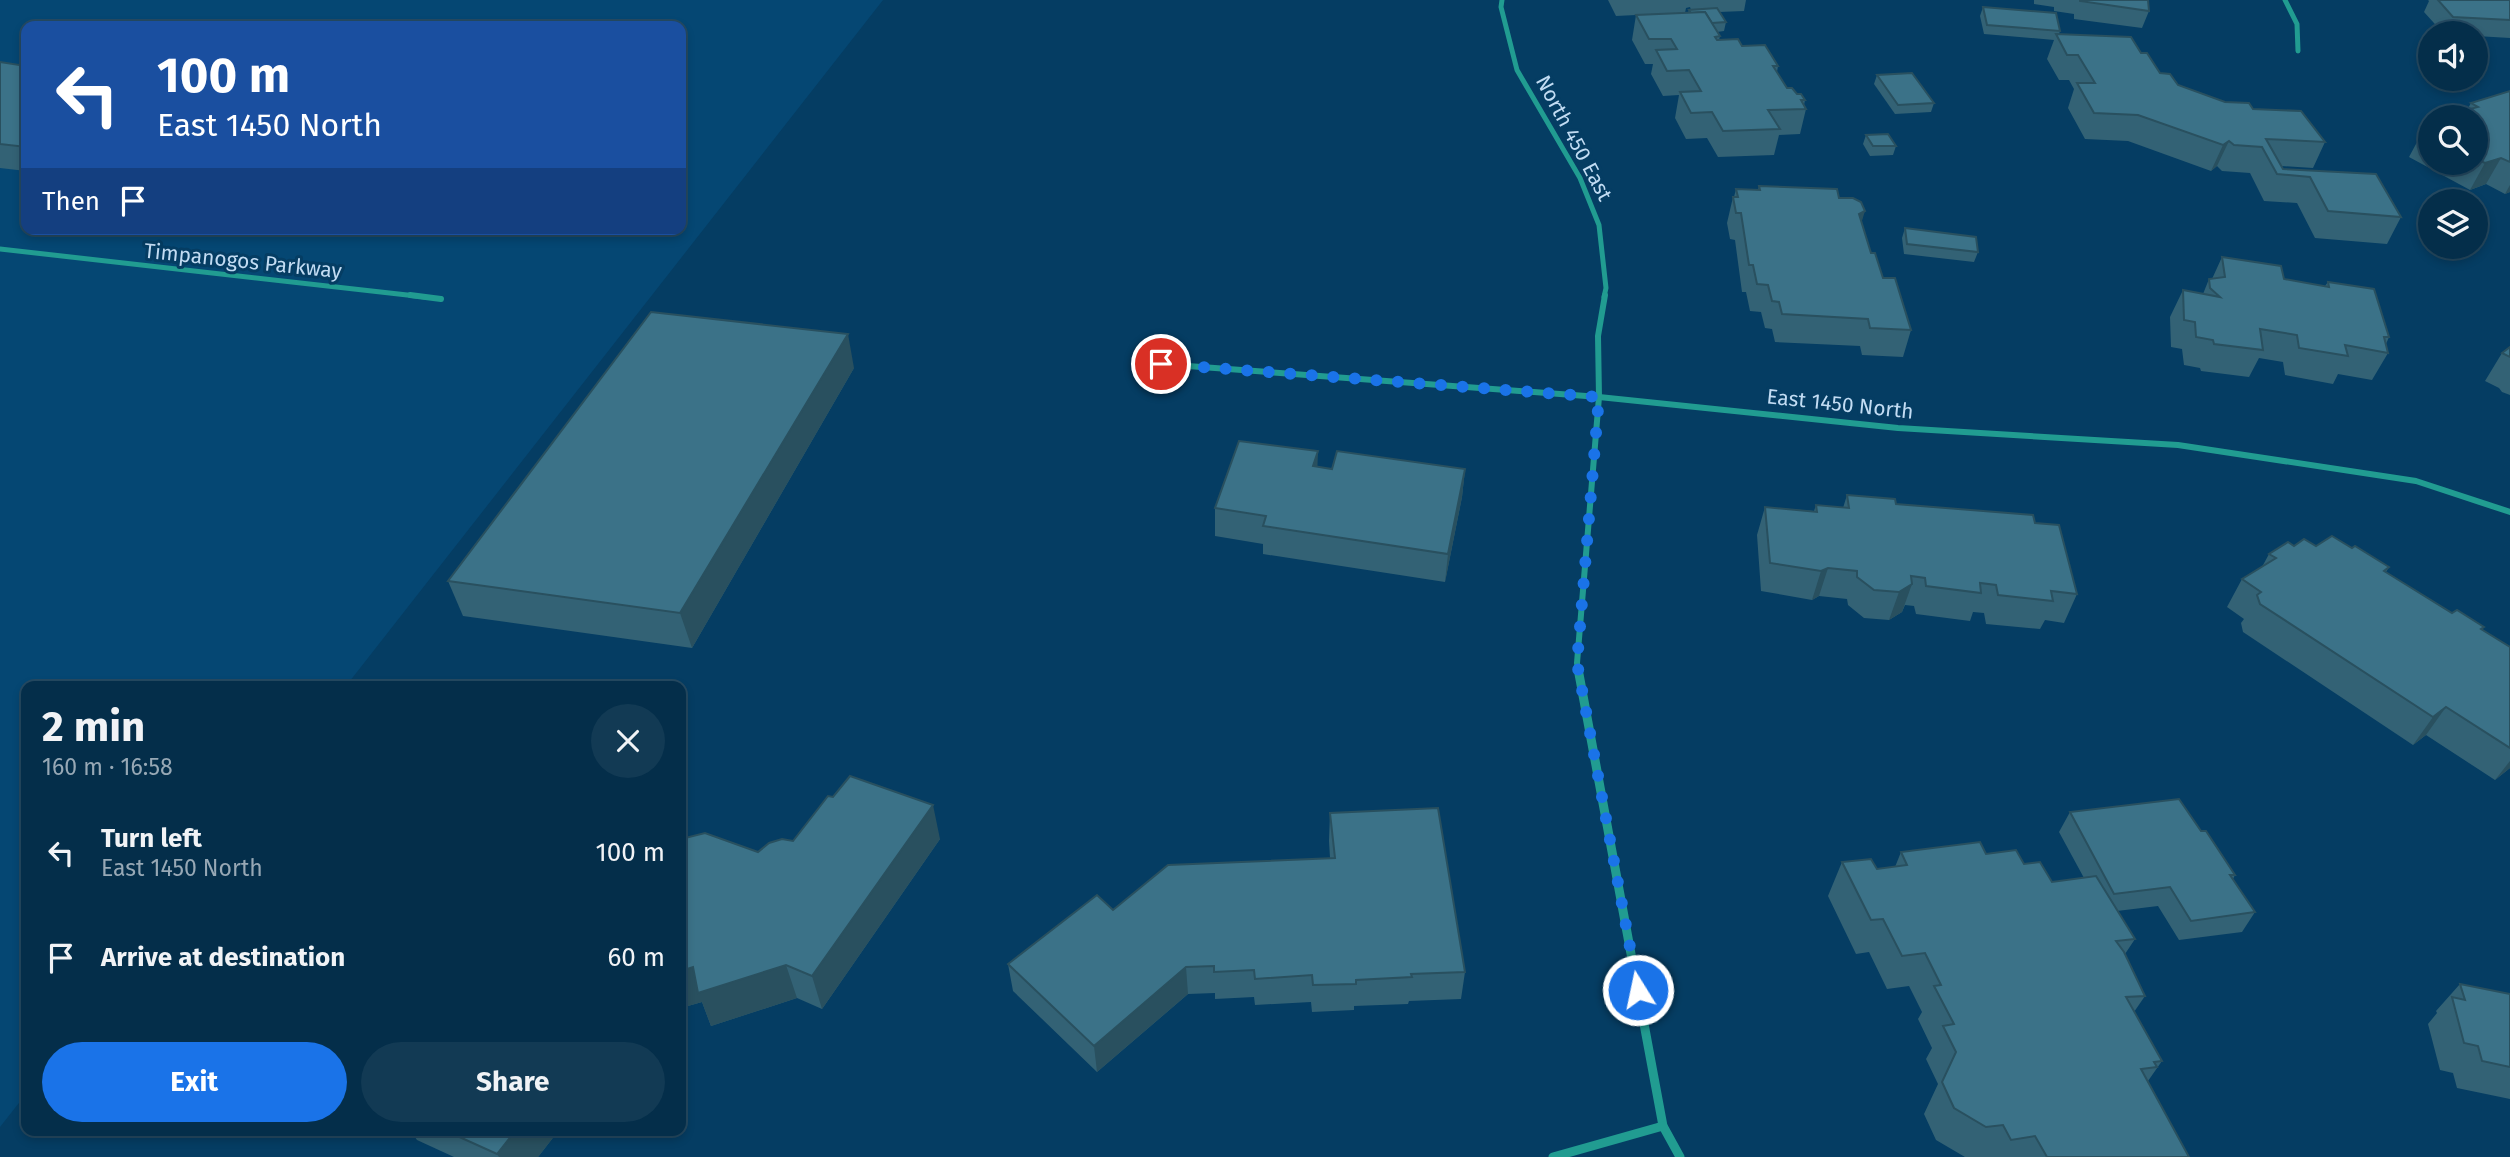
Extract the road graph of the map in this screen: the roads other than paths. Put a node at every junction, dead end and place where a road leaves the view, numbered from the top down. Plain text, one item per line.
1 (1503, 0) edge
2 (2285, 0) edge
3 (2298, 51) dead end
4 (0, 249) edge
5 (441, 299) dead end
6 (1161, 364) dead end
7 (1599, 397) junction
8 (2510, 512) edge
9 (1663, 1126) junction
10 (1553, 1157) edge
11 (1680, 1157) edge

1 - 7 street, North 450 East
2 - 3 street
4 - 5 street, Timpanogos Parkway
6 - 7 street, East 1450 North
7 - 8 street, East 1450 North
7 - 9 street, North 450 East
9 - 10 street
9 - 11 street, North 450 East

